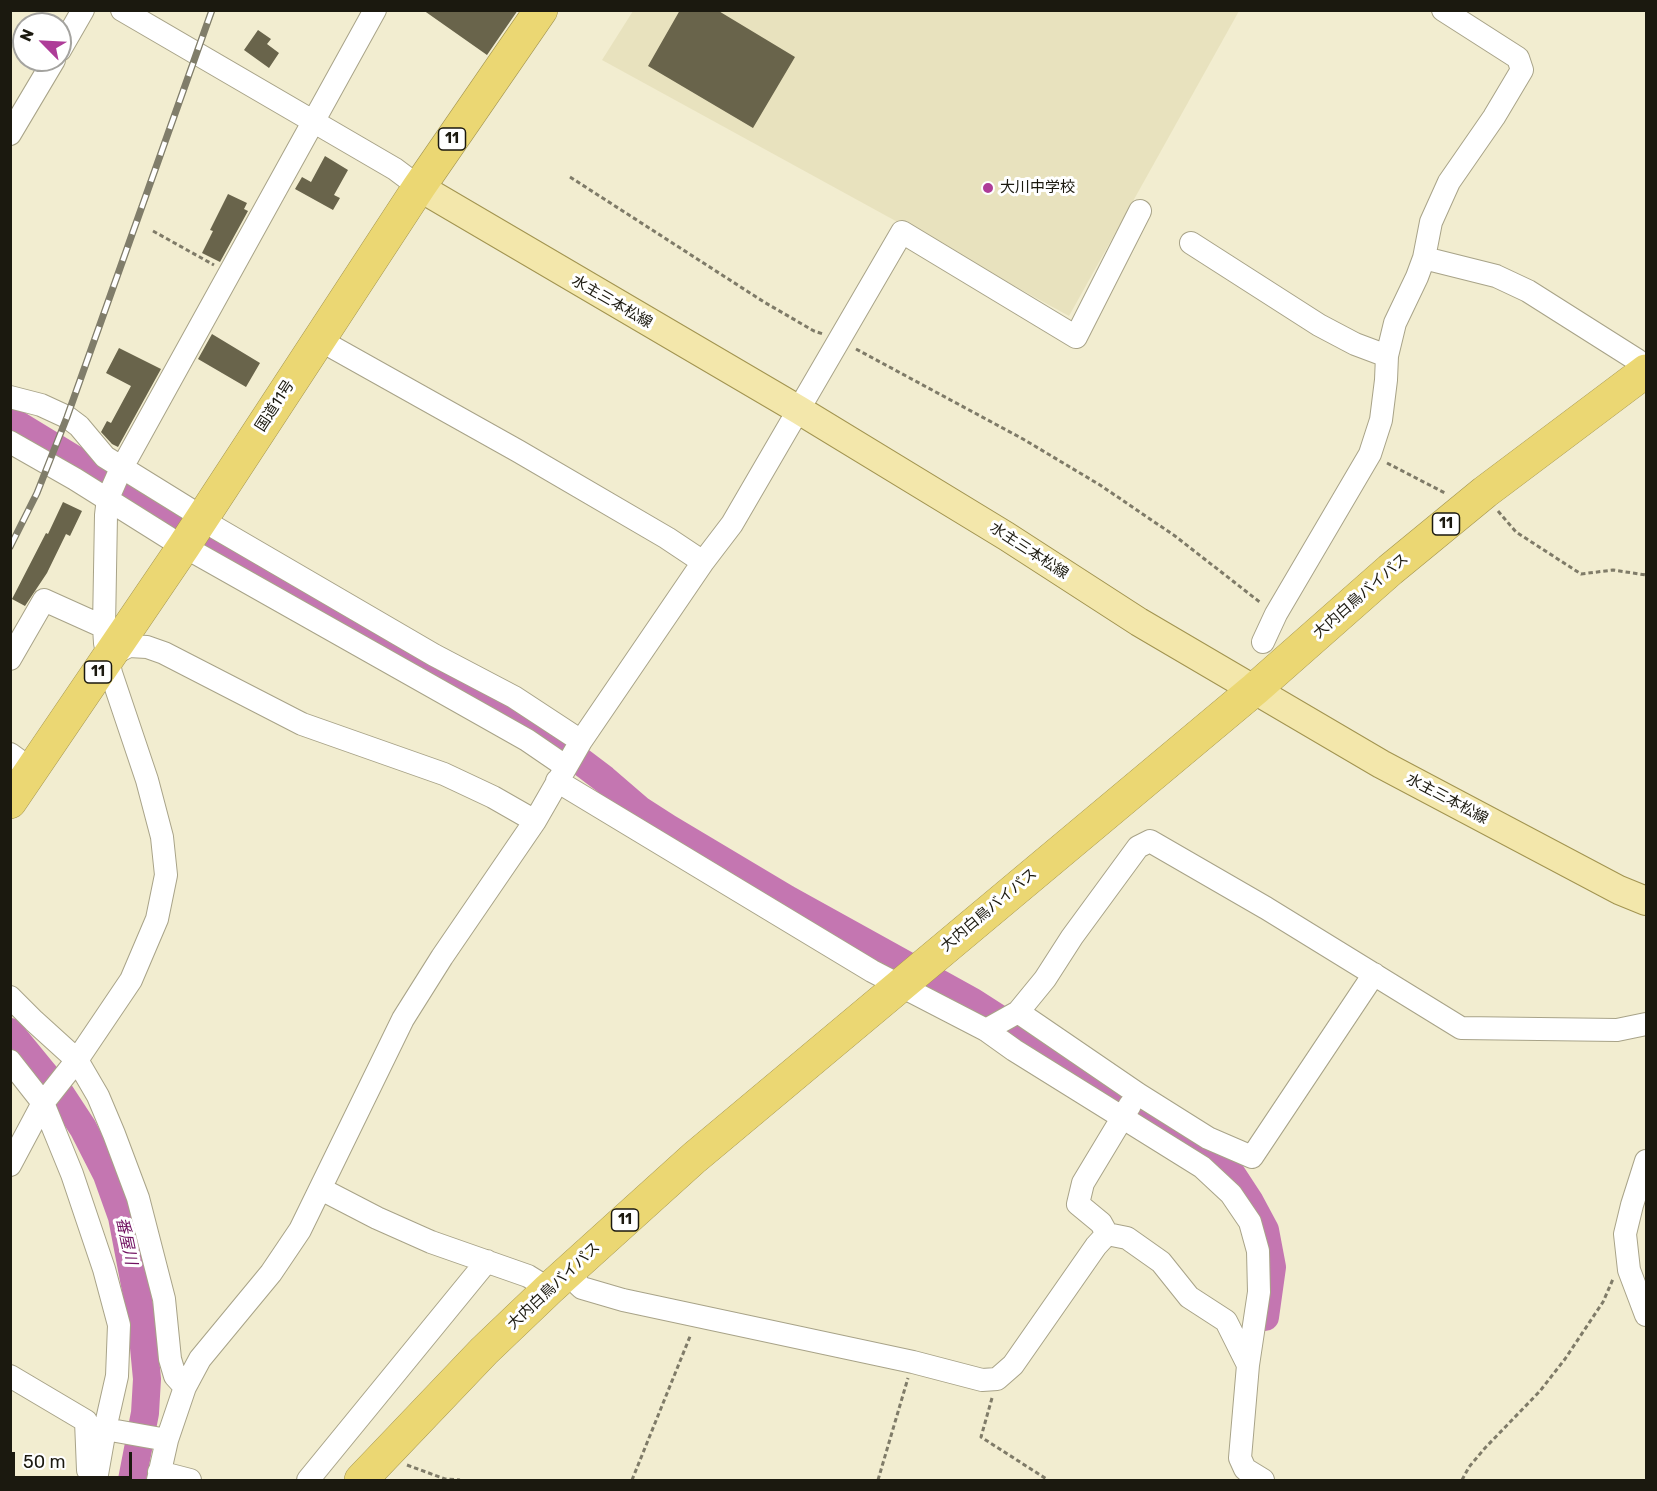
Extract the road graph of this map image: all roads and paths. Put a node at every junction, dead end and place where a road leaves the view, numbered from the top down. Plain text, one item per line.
1 (83, 10) edge
2 (122, 10) edge
3 (375, 10) edge
4 (541, 10) edge
5 (1443, 10) edge
6 (72, 29) edge
7 (47, 72) edge
8 (315, 122) junction
9 (10, 134) edge
10 (570, 177) dead end
11 (419, 187) junction
12 (1140, 211) dead end
13 (153, 231) dead end
14 (1191, 243) dead end
15 (1424, 258) junction
16 (222, 269) dead end
17 (318, 339) junction
18 (839, 339) junction
19 (1387, 356) junction
20 (1646, 371) edge
21 (10, 397) edge
22 (799, 410) junction
23 (10, 442) edge
24 (1370, 454) junction
25 (121, 471) junction
26 (108, 499) junction
27 (1476, 500) junction
28 (193, 532) junction
29 (703, 562) junction
30 (1647, 575) edge
31 (1276, 614) junction
32 (106, 642) junction
33 (1263, 642) dead end
34 (10, 659) edge
35 (1255, 689) junction
36 (570, 759) junction
37 (21, 762) edge
38 (10, 802) edge
39 (535, 821) junction
40 (1647, 901) edge
41 (1374, 974) junction
42 (911, 975) junction
43 (10, 997) edge
44 (1016, 1013) junction
45 (1647, 1024) edge
46 (990, 1028) junction
47 (10, 1061) edge
48 (75, 1063) junction
49 (46, 1100) junction
50 (1130, 1105) junction
51 (1647, 1161) edge
52 (10, 1165) edge
53 (321, 1189) junction
54 (1107, 1234) junction
55 (487, 1261) junction
56 (1613, 1273) dead end
57 (557, 1281) junction
58 (699, 1316) junction
59 (1647, 1316) edge
60 (913, 1362) junction
61 (1248, 1365) junction
62 (10, 1376) edge
63 (997, 1379) junction
64 (185, 1387) junction
65 (108, 1429) junction
66 (161, 1439) junction
67 (390, 1449) junction
68 (158, 1476) edge
69 (1257, 1476) edge
70 (96, 1479) edge
71 (190, 1480) edge
72 (308, 1480) edge
73 (361, 1480) edge
74 (460, 1480) edge
75 (632, 1480) edge
76 (878, 1480) edge
77 (1048, 1480) edge
78 (1462, 1480) edge

1 - 6 street
2 - 8 street
3 - 8 street
4 - 11 highway, 国道11号 / 11
5 - 15 street
7 - 9 street
8 - 11 street
8 - 25 street
10 - 18 path
11 - 17 highway, 国道11号 / 11
11 - 22 main road, 水主三本松線
12 - 18 street
13 - 16 path
14 - 19 street
15 - 19 street
15 - 20 street
17 - 28 highway, 国道11号 / 11
17 - 29 street
18 - 22 street
18 - 31 path
19 - 24 street
20 - 27 highway, 大内白鳥バイパス / 11
21 - 25 street
22 - 29 street
22 - 35 main road, 水主三本松線
23 - 26 street
24 - 27 path
24 - 31 street
25 - 26 street
25 - 28 street
26 - 28 street
26 - 32 street
27 - 30 path
27 - 35 highway, 大内白鳥バイパス / 11
28 - 32 highway, 国道11号 / 11
28 - 36 street
28 - 36 street
29 - 36 street
31 - 33 street
32 - 34 street
32 - 37 highway, 国道11号 / 11
32 - 39 street
32 - 48 street
35 - 40 main road, 水主三本松線
35 - 42 highway, 大内白鳥バイパス / 11
36 - 39 street
36 - 42 street
37 - 38 highway, 国道11号 / 11
39 - 53 street
41 - 44 street
41 - 45 street
41 - 50 street
42 - 46 street
42 - 57 highway, 大内白鳥バイパス / 11
43 - 48 street
44 - 46 street
44 - 50 street
46 - 50 street
47 - 49 street
48 - 49 street
48 - 64 street
49 - 52 street
49 - 65 street
50 - 54 street
50 - 61 street
51 - 59 street
53 - 55 street
53 - 64 street
54 - 61 street
54 - 63 street
55 - 57 street
55 - 72 street
56 - 78 path
57 - 58 street
57 - 67 highway, 大内白鳥バイパス / 11
58 - 60 street
58 - 75 path
60 - 63 street
60 - 76 path
61 - 69 street
62 - 70 street
63 - 77 path
64 - 66 street
65 - 66 street
65 - 70 street
66 - 68 street
67 - 73 highway, 大内白鳥バイパス / 11
67 - 74 path
68 - 71 street

